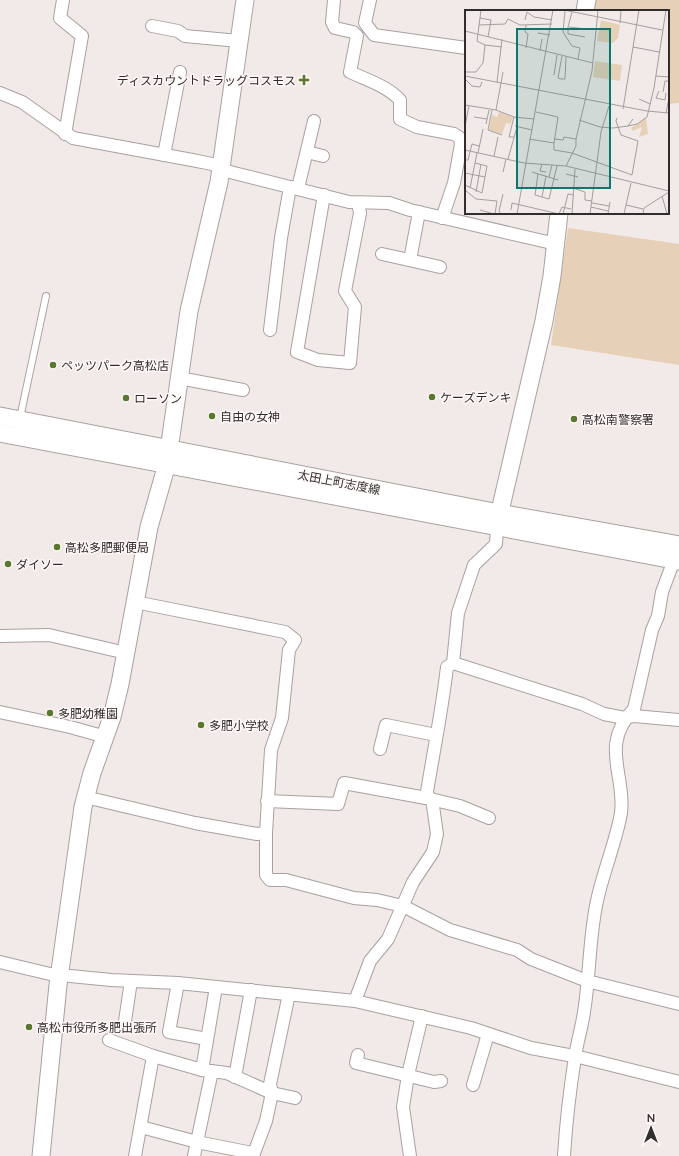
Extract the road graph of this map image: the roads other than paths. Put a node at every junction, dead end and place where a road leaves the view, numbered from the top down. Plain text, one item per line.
1 (63, 0) edge
2 (246, 0) edge
3 (334, 0) edge
4 (587, 0) edge
5 (365, 1) edge
6 (585, 10) edge
7 (152, 26) dead end
8 (239, 41) junction
9 (465, 48) edge
10 (180, 72) dead end
11 (0, 93) edge
12 (314, 121) dead end
13 (65, 134) junction
14 (307, 152) junction
15 (164, 155) junction
16 (323, 156) dead end
17 (221, 170) junction
18 (294, 187) junction
19 (324, 195) junction
20 (358, 203) junction
21 (419, 212) junction
22 (559, 214) edge
23 (442, 218) junction
24 (556, 244) junction
25 (382, 254) dead end
26 (410, 260) junction
27 (440, 267) dead end
28 (46, 296) dead end
29 (270, 330) dead end
30 (179, 378) junction
31 (243, 390) dead end
32 (0, 416) edge
33 (20, 420) junction
34 (0, 433) edge
35 (168, 456) junction
36 (498, 520) junction
37 (671, 553) edge
38 (135, 602) junction
39 (0, 636) edge
40 (126, 653) junction
41 (453, 663) junction
42 (0, 712) edge
43 (625, 718) junction
44 (679, 720) edge
45 (436, 735) junction
46 (106, 737) junction
47 (380, 749) dead end
48 (86, 797) junction
49 (429, 798) junction
50 (267, 801) junction
51 (489, 818) dead end
52 (266, 833) junction
53 (403, 906) junction
54 (0, 962) edge
55 (60, 975) junction
56 (131, 981) junction
57 (587, 981) junction
58 (178, 983) junction
59 (216, 986) junction
60 (251, 990) junction
61 (289, 994) junction
62 (355, 1001) junction
63 (679, 1004) edge
64 (422, 1016) junction
65 (125, 1021) dead end
66 (488, 1034) junction
67 (207, 1039) junction
68 (109, 1040) dead end
69 (358, 1055) dead end
70 (153, 1056) junction
71 (575, 1056) junction
72 (207, 1070) junction
73 (408, 1075) junction
74 (235, 1077) junction
75 (441, 1081) dead end
76 (679, 1082) edge
77 (473, 1085) dead end
78 (272, 1093) junction
79 (295, 1098) dead end
80 (141, 1127) junction
81 (197, 1142) junction
82 (252, 1154) edge
83 (41, 1156) edge
84 (134, 1156) edge
85 (194, 1156) edge
86 (410, 1156) edge
87 (564, 1156) edge

1 - 13 street
2 - 8 street
3 - 23 street
4 - 6 street
5 - 9 street
7 - 8 street
8 - 17 street
10 - 15 street
11 - 13 street
12 - 14 street
13 - 15 street
14 - 16 street
14 - 18 street
15 - 17 street
17 - 18 street
17 - 30 street
18 - 19 street
18 - 29 street
19 - 20 street
19 - 20 street
20 - 21 street
21 - 23 street
21 - 26 street
22 - 24 street
23 - 24 street
24 - 36 street
25 - 26 street
26 - 27 street
28 - 33 lane
30 - 31 street
30 - 35 street
32 - 33 street, 太田上町志度線
33 - 35 street, 太田上町志度線
34 - 35 street, 太田上町志度線
35 - 36 street, 太田上町志度線
35 - 38 street
36 - 37 street, 太田上町志度線
36 - 41 street
37 - 43 street
38 - 40 street
38 - 50 street
39 - 40 street
40 - 46 street
41 - 43 street
41 - 45 street
42 - 46 street
43 - 44 street
43 - 57 street
45 - 47 street
45 - 49 street
46 - 48 street
48 - 52 street
48 - 55 street
49 - 50 street
49 - 51 street
49 - 53 street
50 - 52 street
52 - 53 street
53 - 57 street
53 - 62 street
54 - 55 street
55 - 56 street
55 - 83 street
56 - 58 street
56 - 65 street
57 - 63 street
57 - 71 street
58 - 59 street
58 - 67 street
59 - 60 street
59 - 67 street
60 - 61 street
60 - 74 street
61 - 62 street
61 - 78 street
62 - 64 street
64 - 66 street
64 - 73 street
66 - 71 street
66 - 77 street
67 - 72 street
68 - 70 street
69 - 73 street
70 - 72 street
70 - 80 street
71 - 76 street
71 - 87 street
72 - 74 street
72 - 81 street
73 - 75 street
73 - 86 street
74 - 78 street
78 - 79 street
78 - 82 street
80 - 81 street
80 - 84 street
81 - 82 street
81 - 85 street

